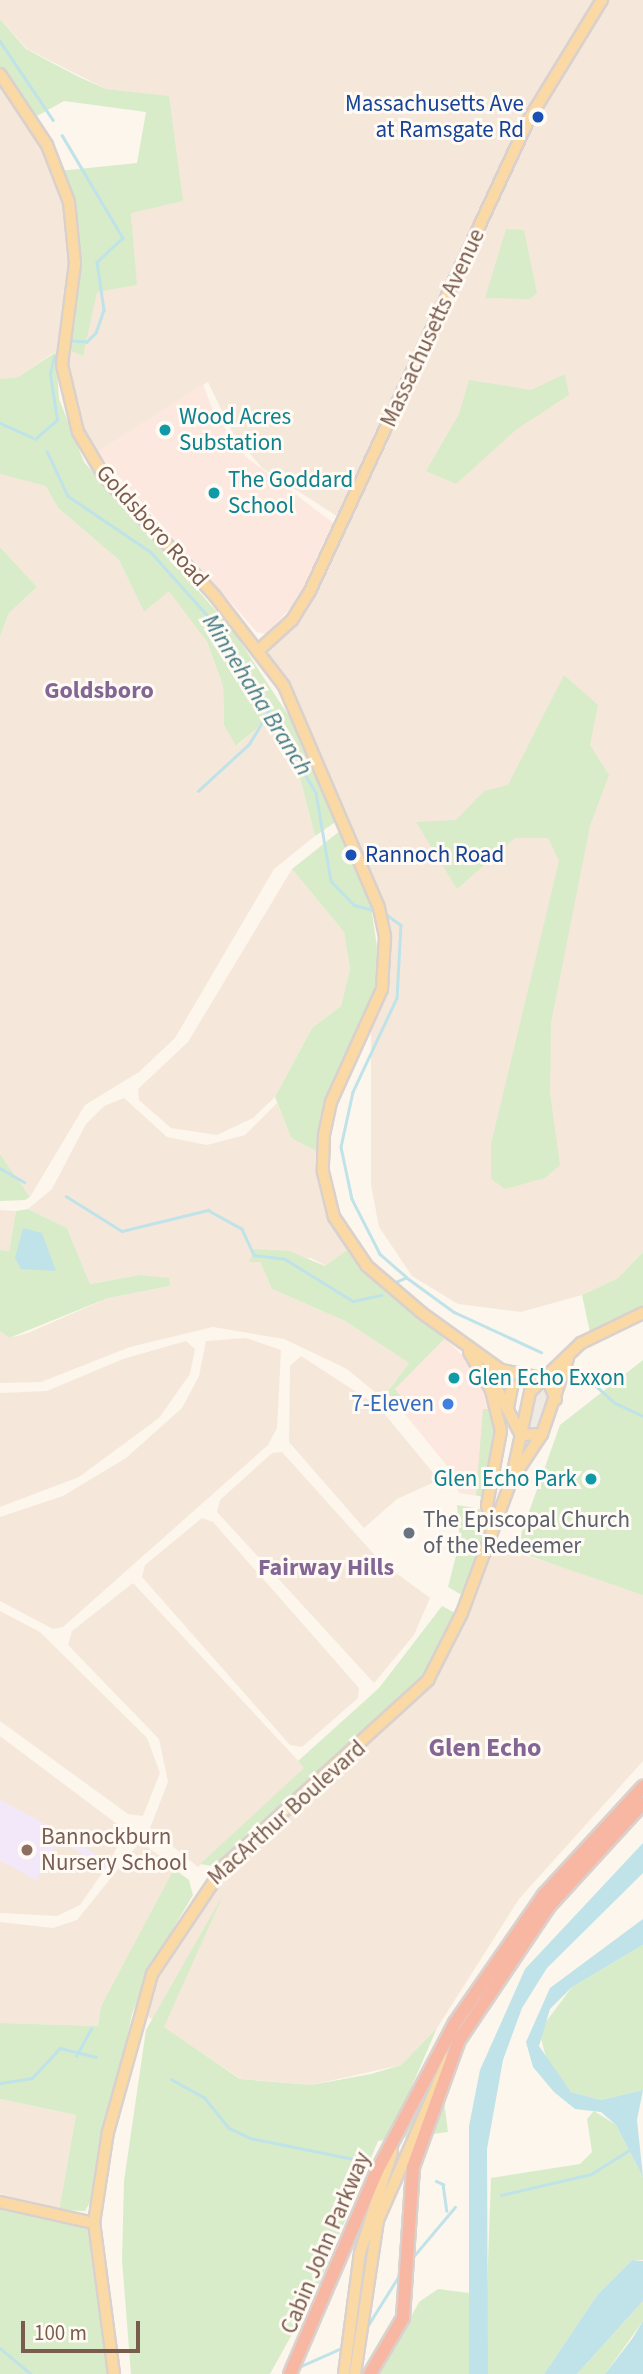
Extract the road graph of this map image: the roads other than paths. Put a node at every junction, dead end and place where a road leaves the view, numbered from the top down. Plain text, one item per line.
1 (602, 0) edge
2 (0, 74) edge
3 (259, 650) junction
4 (643, 1313) edge
5 (573, 1349) junction
6 (467, 1350) junction
7 (501, 1370) junction
8 (541, 1376) junction
9 (556, 1399) junction
10 (509, 1406) junction
11 (518, 1429) junction
12 (501, 1431) junction
13 (542, 1434) junction
14 (511, 1481) junction
15 (492, 1532) junction
16 (643, 1787) edge
17 (643, 1803) edge
18 (459, 2040) junction
19 (402, 2129) junction
20 (0, 2202) edge
21 (94, 2223) junction
22 (114, 2374) edge
23 (290, 2374) edge
24 (344, 2374) edge
25 (355, 2374) edge
26 (370, 2374) edge

1 - 3 main road, Massachusetts Avenue
2 - 3 main road, Goldsboro Road
3 - 6 main road, Goldsboro Road
4 - 5 main road, MacArthur Boulevard
5 - 8 main road, MacArthur Boulevard
5 - 9 main road, MacArthur Boulevard
6 - 7 main road, Goldsboro Road
6 - 10 main road, Goldsboro Road
6 - 12 main road
7 - 8 main road, Goldsboro Road
7 - 10 main road
8 - 9 main road
8 - 11 main road, MacArthur Boulevard
9 - 13 main road, MacArthur Boulevard
10 - 11 main road, Goldsboro Road
10 - 12 main road
11 - 13 main road
11 - 14 main road, MacArthur Boulevard
12 - 15 main road
13 - 14 main road, MacArthur Boulevard
14 - 15 main road, MacArthur Boulevard
15 - 21 main road, MacArthur Boulevard
16 - 19 highway, Cabin John Parkway
17 - 18 highway
18 - 25 main road
18 - 26 highway
19 - 23 highway, Cabin John Parkway
19 - 24 main road
20 - 21 main road
21 - 22 main road, MacArthur Boulevard

